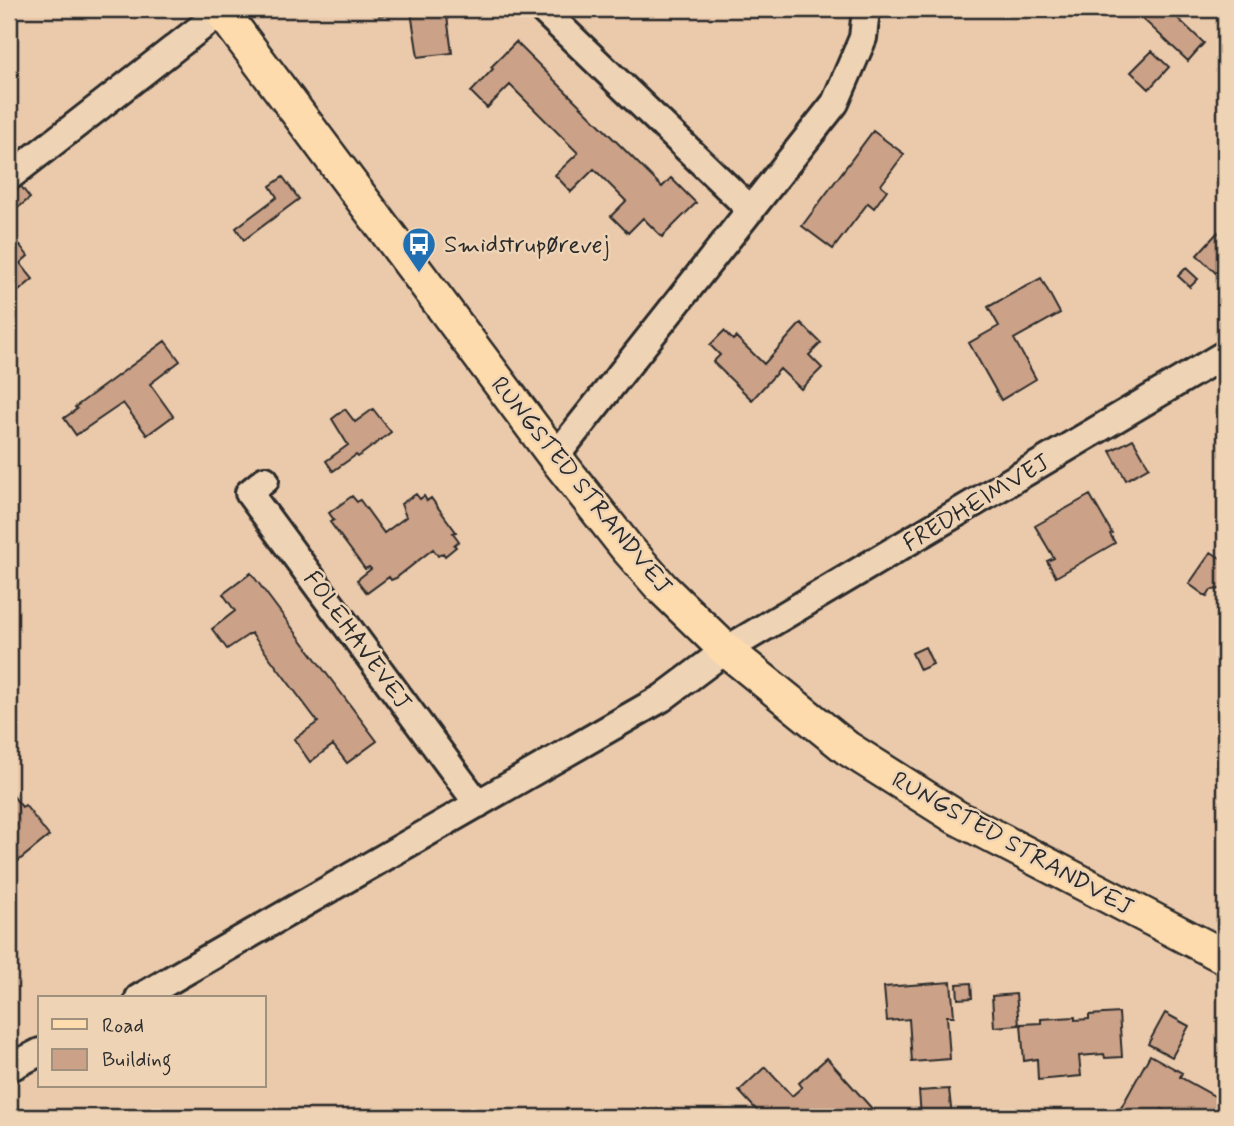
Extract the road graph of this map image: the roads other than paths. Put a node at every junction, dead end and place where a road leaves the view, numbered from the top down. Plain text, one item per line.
1 (542, 9) edge
2 (866, 9) edge
3 (221, 10) edge
4 (9, 177) edge
5 (751, 211) junction
6 (1225, 354) edge
7 (555, 457) junction
8 (265, 480) dead end
9 (726, 650) junction
10 (478, 804) junction
11 (1225, 957) edge
12 (142, 996) edge
13 (38, 1053) edge
14 (9, 1068) edge

1 - 5 street
2 - 5 street
3 - 4 street
3 - 7 main road, RUNGSTED STRANDVEJ
5 - 7 street
6 - 9 street, FREDHEIMVEJ
7 - 9 main road, RUNGSTED STRANDVEJ
8 - 10 street, FOLEHAVEVEJ
9 - 10 street
9 - 11 main road, RUNGSTED STRANDVEJ
10 - 12 street
13 - 14 street

